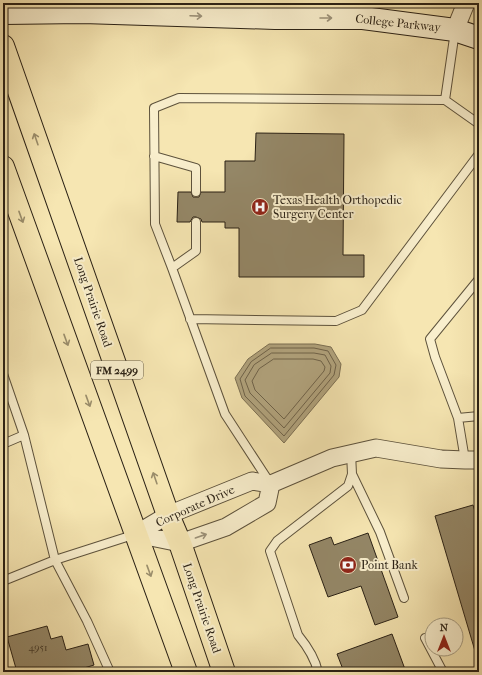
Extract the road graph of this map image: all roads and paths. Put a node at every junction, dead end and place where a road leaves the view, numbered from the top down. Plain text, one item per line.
1 (466, 3) edge
2 (3, 14) edge
3 (455, 30) junction
4 (479, 38) edge
5 (3, 46) edge
6 (445, 100) junction
7 (479, 124) edge
8 (479, 154) edge
9 (154, 156) junction
10 (3, 167) edge
11 (196, 192) dead end
12 (196, 222) dead end
13 (172, 268) junction
14 (479, 279) edge
15 (190, 319) junction
16 (3, 374) edge
17 (479, 416) edge
18 (458, 418) junction
19 (24, 435) junction
20 (3, 444) edge
21 (351, 453) junction
22 (472, 460) edge
23 (352, 474) junction
24 (271, 484) junction
25 (168, 515) junction
26 (136, 534) junction
27 (180, 543) junction
28 (55, 560) junction
29 (3, 581) edge
30 (404, 598) dead end
31 (435, 657) edge
32 (110, 672) edge
33 (186, 672) edge
34 (224, 672) edge
35 (318, 672) edge
36 (443, 672) edge

1 - 3 street
2 -> 3 main road, College Parkway
3 - 4 main road, College Parkway
3 - 6 lane
25 -> 5 main road, Long Prairie Road / FM 2499
6 - 7 lane
6 - 9 lane
8 - 15 lane
9 - 11 lane
9 - 13 lane
10 -> 26 main road, FM 2499
12 - 13 lane
13 - 15 lane
14 - 18 lane
15 - 24 lane
16 - 19 lane
17 - 18 lane
18 - 22 lane
19 - 20 lane
19 - 28 lane
21 - 22 street
21 - 23 lane
21 - 24 street
23 - 30 lane
23 - 35 lane
24 - 25 street, Corporate Drive
27 -> 24 street
25 - 26 street, Corporate Drive
25 - 27 main road, Long Prairie Road / FM 2499
26 - 27 street, Corporate Drive
26 - 28 lane
26 -> 33 main road, FM 2499
27 - 34 main road, Long Prairie Road / FM 2499
28 - 29 lane
28 - 32 lane
31 - 36 lane

